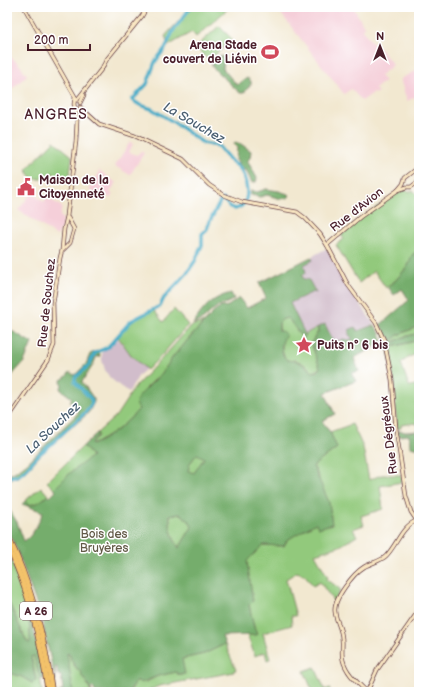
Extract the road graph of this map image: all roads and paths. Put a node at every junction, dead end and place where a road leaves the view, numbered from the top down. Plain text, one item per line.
1 (24, 7) edge
2 (147, 7) edge
3 (77, 105) junction
4 (419, 167) edge
5 (419, 181) edge
6 (403, 183) junction
7 (407, 187) junction
8 (398, 190) junction
9 (67, 216) junction
10 (70, 224) junction
11 (65, 225) junction
12 (63, 243) junction
13 (68, 245) junction
14 (327, 245) junction
15 (62, 250) junction
16 (22, 398) junction
17 (7, 420) edge
18 (7, 423) edge
19 (418, 522) edge
20 (7, 534) edge
21 (7, 544) edge
22 (419, 610) edge
23 (48, 692) edge
24 (52, 692) edge
25 (367, 692) edge

1 - 3 main road
2 - 3 main road
3 - 9 main road
3 - 14 main road, Rue Dégréaux
4 - 6 main road, Rue d'Avion
5 - 7 main road, Rue d'Avion
6 - 7 main road
6 - 8 main road, Rue d'Avion
7 - 8 main road, Rue d'Avion
8 - 14 main road, Rue d'Avion
9 - 10 main road
9 - 11 main road
10 - 11 main road
10 - 13 main road
11 - 12 main road, Rue de Souchez
12 - 13 main road
12 - 15 main road, Rue de Souchez
13 - 15 main road, Rue de Souchez
14 - 19 main road, Rue Dégréaux
15 - 16 main road, Rue de Souchez
16 - 17 main road, Rue de Souchez
16 - 18 main road, Rue de Souchez
19 - 25 main road
20 - 24 highway, A 26
21 - 23 highway, A 26
22 - 25 main road

